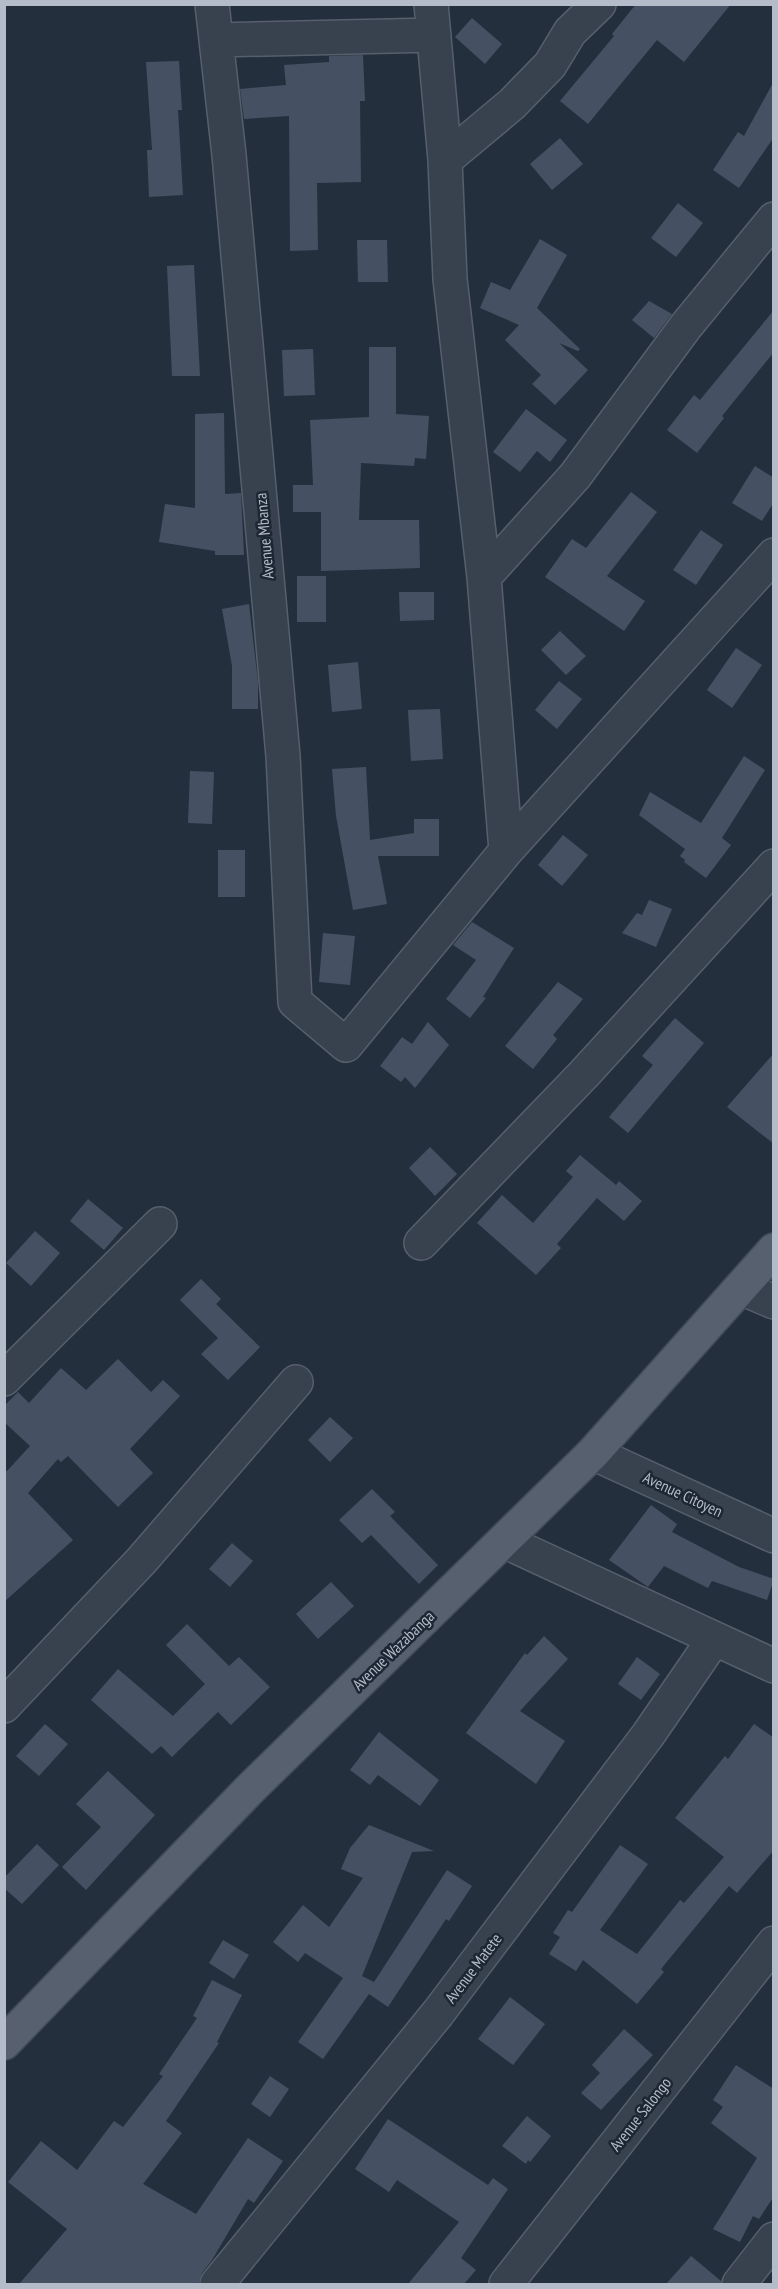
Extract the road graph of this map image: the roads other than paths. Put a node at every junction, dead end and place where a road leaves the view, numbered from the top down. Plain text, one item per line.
1 (212, 4) edge
2 (599, 4) edge
3 (433, 20) edge
4 (216, 40) junction
5 (445, 160) junction
6 (774, 219) edge
7 (774, 555) edge
8 (484, 577) junction
9 (506, 851) junction
10 (774, 866) edge
11 (160, 1224) dead end
12 (421, 1243) dead end
13 (774, 1250) edge
14 (741, 1288) junction
15 (774, 1302) edge
16 (4, 1379) edge
17 (296, 1383) dead end
18 (593, 1453) junction
19 (774, 1536) edge
20 (504, 1541) junction
21 (714, 1639) junction
22 (774, 1666) edge
23 (4, 1706) edge
24 (774, 1943) edge
25 (4, 2043) edge
26 (774, 2239) edge
27 (217, 2284) edge
28 (506, 2284) edge
29 (739, 2284) edge

1 - 4 street, Avenue Mbanza
2 - 5 street
3 - 4 street
3 - 5 street
4 - 9 street, Avenue Mbanza
5 - 8 street
6 - 8 street
7 - 9 street
8 - 9 street
10 - 12 street
11 - 16 street
13 - 14 main road, Avenue Wazabanga
14 - 15 street
14 - 18 main road, Avenue Wazabanga
17 - 23 street
18 - 19 street, Avenue Citoyen
18 - 20 main road, Avenue Wazabanga
20 - 21 street
20 - 25 main road, Avenue Wazabanga
21 - 22 street
21 - 27 street, Avenue Matete
24 - 28 street, Avenue Salongo
26 - 29 street

